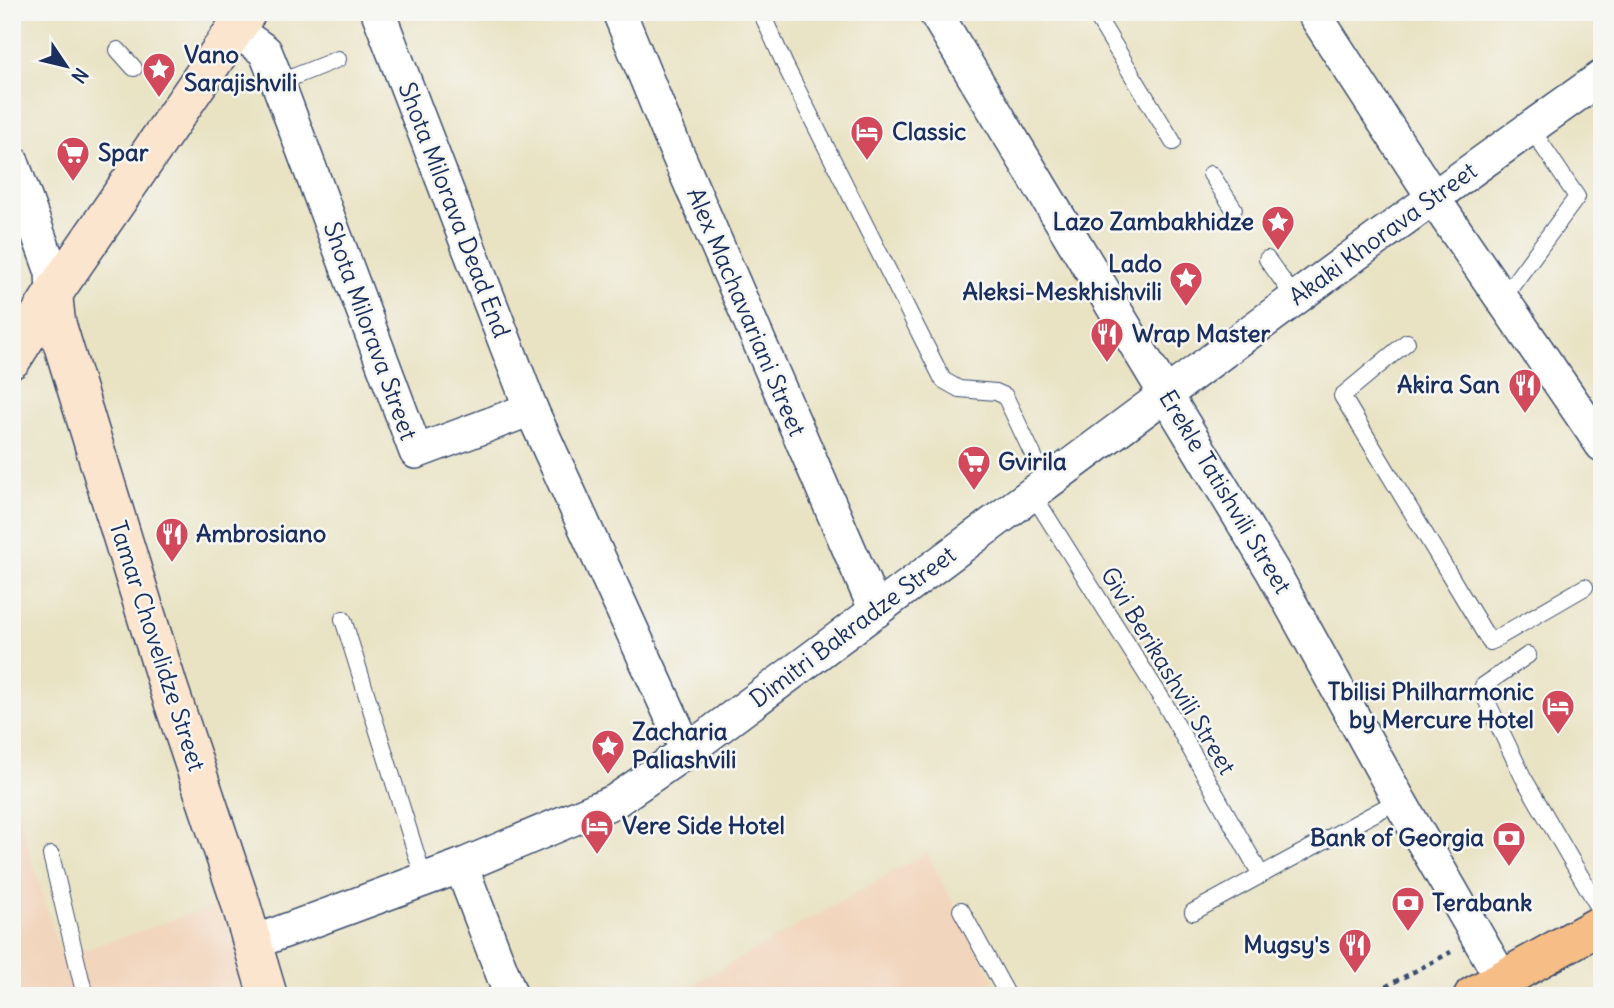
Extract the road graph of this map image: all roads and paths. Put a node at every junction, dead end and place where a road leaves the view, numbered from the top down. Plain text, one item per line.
1 (378, 12) edge
2 (619, 12) edge
3 (761, 12) edge
4 (935, 12) edge
5 (1094, 12) edge
6 (1313, 12) edge
7 (241, 21) edge
8 (118, 50) dead end
9 (338, 59) dead end
10 (134, 68) dead end
11 (1602, 76) edge
12 (278, 83) junction
13 (1530, 127) junction
14 (1173, 142) dead end
15 (12, 162) edge
16 (1211, 174) dead end
17 (1433, 197) junction
18 (1234, 209) dead end
19 (1267, 259) dead end
20 (53, 294) junction
21 (1295, 298) junction
22 (1502, 299) junction
23 (1407, 342) dead end
24 (12, 359) edge
25 (1165, 393) junction
26 (531, 408) junction
27 (1602, 445) edge
28 (1039, 488) junction
29 (1585, 587) dead end
30 (876, 611) junction
31 (343, 619) dead end
32 (1528, 655) dead end
33 (687, 751) junction
34 (1399, 800) junction
35 (51, 855) dead end
36 (461, 866) junction
37 (1261, 875) junction
38 (424, 879) junction
39 (961, 910) dead end
40 (1193, 912) dead end
41 (1602, 913) edge
42 (1602, 924) edge
43 (252, 943) junction
44 (1458, 948) dead end
45 (1487, 988) edge
46 (85, 996) edge
47 (268, 996) edge
48 (511, 996) edge
49 (1008, 996) edge
50 (1368, 996) edge

1 - 26 street, Shota Milorava Dead End
2 - 30 street, Alex Machavariani Street
3 - 28 lane, Givi Berikashvili Street
4 - 25 street, Erekle Tatishvili Street
5 - 14 lane
6 - 17 street
7 - 12 street, Shota Milorava Street
7 - 20 street
8 - 10 lane
9 - 12 lane
11 - 13 street, Akaki Khorava Street
12 - 26 street, Shota Milorava Street
13 - 17 street, Akaki Khorava Street
13 - 22 lane
15 - 20 street
16 - 18 lane
17 - 21 street, Akaki Khorava Street
17 - 22 street
19 - 21 lane
20 - 24 street
20 - 43 street, Tamar Chovelidze Street
21 - 25 street, Akaki Khorava Street
22 - 27 street
23 - 29 lane
25 - 28 street, Dimitri Bakradze Street
25 - 34 street, Erekle Tatishvili Street
26 - 33 street
28 - 30 street, Dimitri Bakradze Street
28 - 37 lane, Givi Berikashvili Street
30 - 33 street, Dimitri Bakradze Street
31 - 38 lane
32 - 41 lane
33 - 36 street, Dimitri Bakradze Street
34 - 37 lane
34 - 45 street, Erekle Tatishvili Street
35 - 46 lane
36 - 38 street, Dimitri Bakradze Street
36 - 48 street
37 - 40 lane
38 - 43 street, Dimitri Bakradze Street
39 - 49 lane
42 - 45 main road
43 - 47 street, Tamar Chovelidze Street
44 - 50 path

